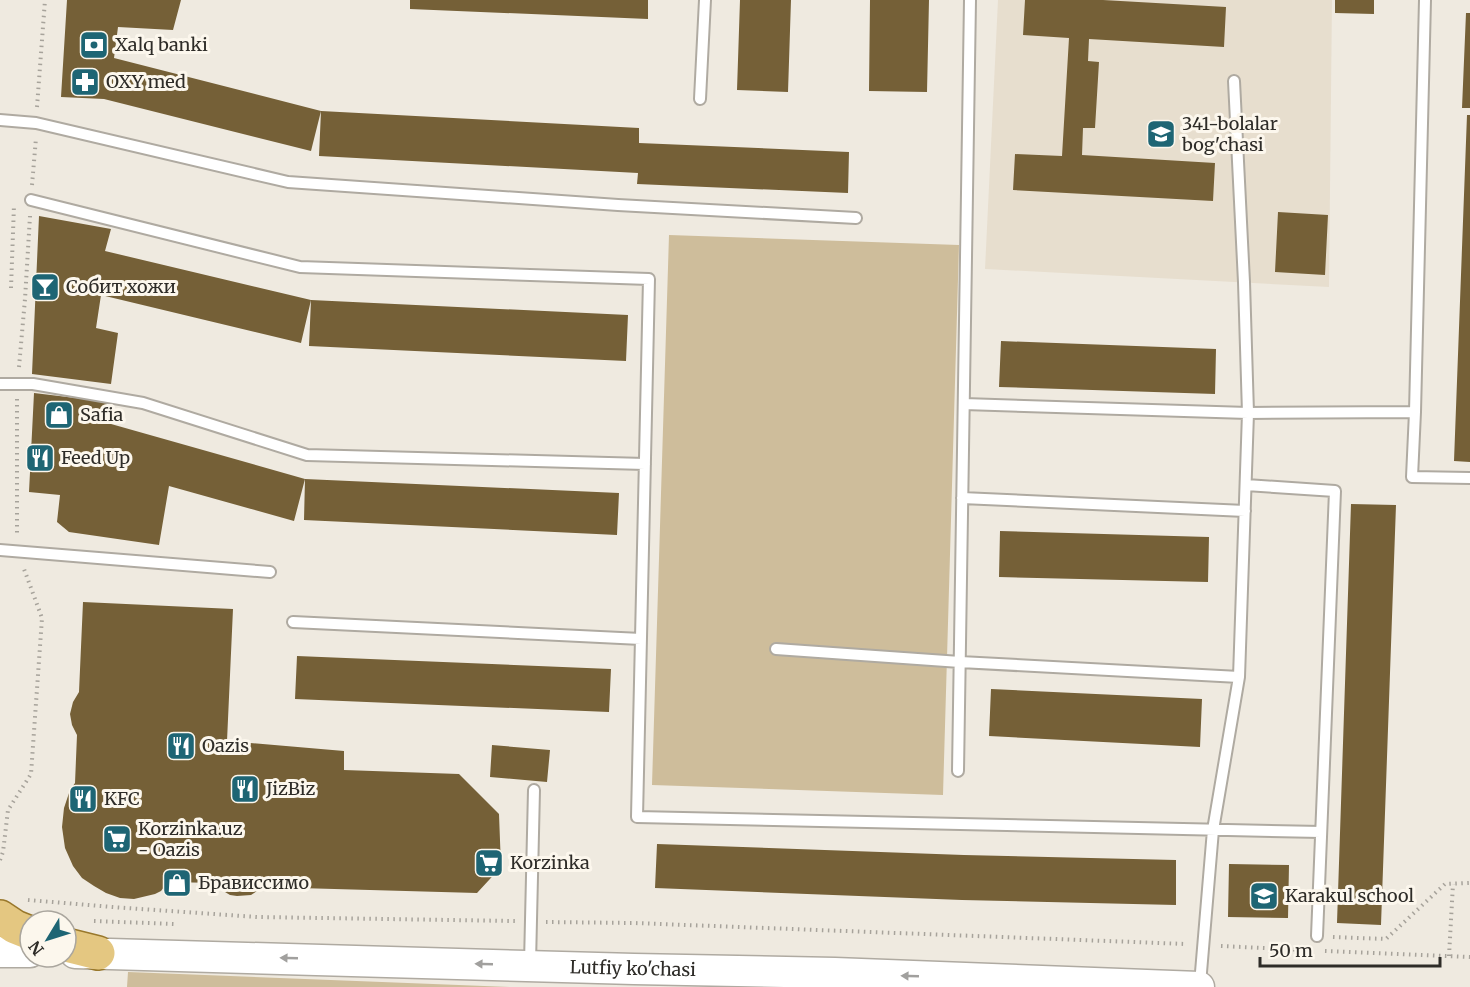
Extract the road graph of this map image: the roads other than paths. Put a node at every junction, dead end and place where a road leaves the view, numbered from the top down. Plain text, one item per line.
1 (705, 0) edge
2 (970, 0) edge
3 (1425, 0) edge
4 (1234, 81) dead end
5 (700, 99) dead end
6 (0, 120) edge
7 (31, 200) road end
8 (856, 218) dead end
9 (0, 384) edge
10 (964, 404) junction
11 (1415, 412) junction
12 (1248, 413) junction
13 (645, 464) junction
14 (1470, 478) edge
15 (1246, 485) junction
16 (962, 498) junction
17 (1245, 511) junction
18 (0, 550) edge
19 (270, 572) dead end
20 (293, 622) dead end
21 (641, 639) junction
22 (776, 649) dead end
23 (960, 662) junction
24 (1239, 677) junction
25 (958, 771) dead end
26 (534, 790) dead end
27 (1213, 830) junction
28 (1321, 832) junction
29 (9, 909) edge
30 (18, 928) edge
31 (1317, 936) road end
32 (78, 948) edge
33 (0, 952) edge
34 (18, 952) edge
35 (78, 952) edge
36 (98, 952) junction
37 (530, 966) junction
38 (1200, 987) edge

1 - 5 lane
2 - 10 lane
3 - 11 lane
4 - 12 lane
6 - 8 lane
7 - 13 lane
9 - 13 lane
10 - 12 lane
10 - 16 lane
11 - 12 lane
11 - 14 lane
12 - 15 lane
13 - 21 lane
15 - 17 lane
15 - 28 lane
16 - 17 lane
16 - 23 lane
17 - 24 lane
18 - 19 lane
20 - 21 lane
21 - 27 lane
22 - 23 lane
23 - 24 lane
23 - 25 lane
24 - 27 lane
26 - 37 lane
27 - 28 lane
27 - 38 lane
28 - 31 lane
29 - 30 main road
32 - 36 main road
33 - 34 main road
35 - 36 main road, Lutfiy ko'chasi
37 -> 36 main road, Lutfiy ko'chasi
38 -> 37 main road, Lutfiy ko'chasi

